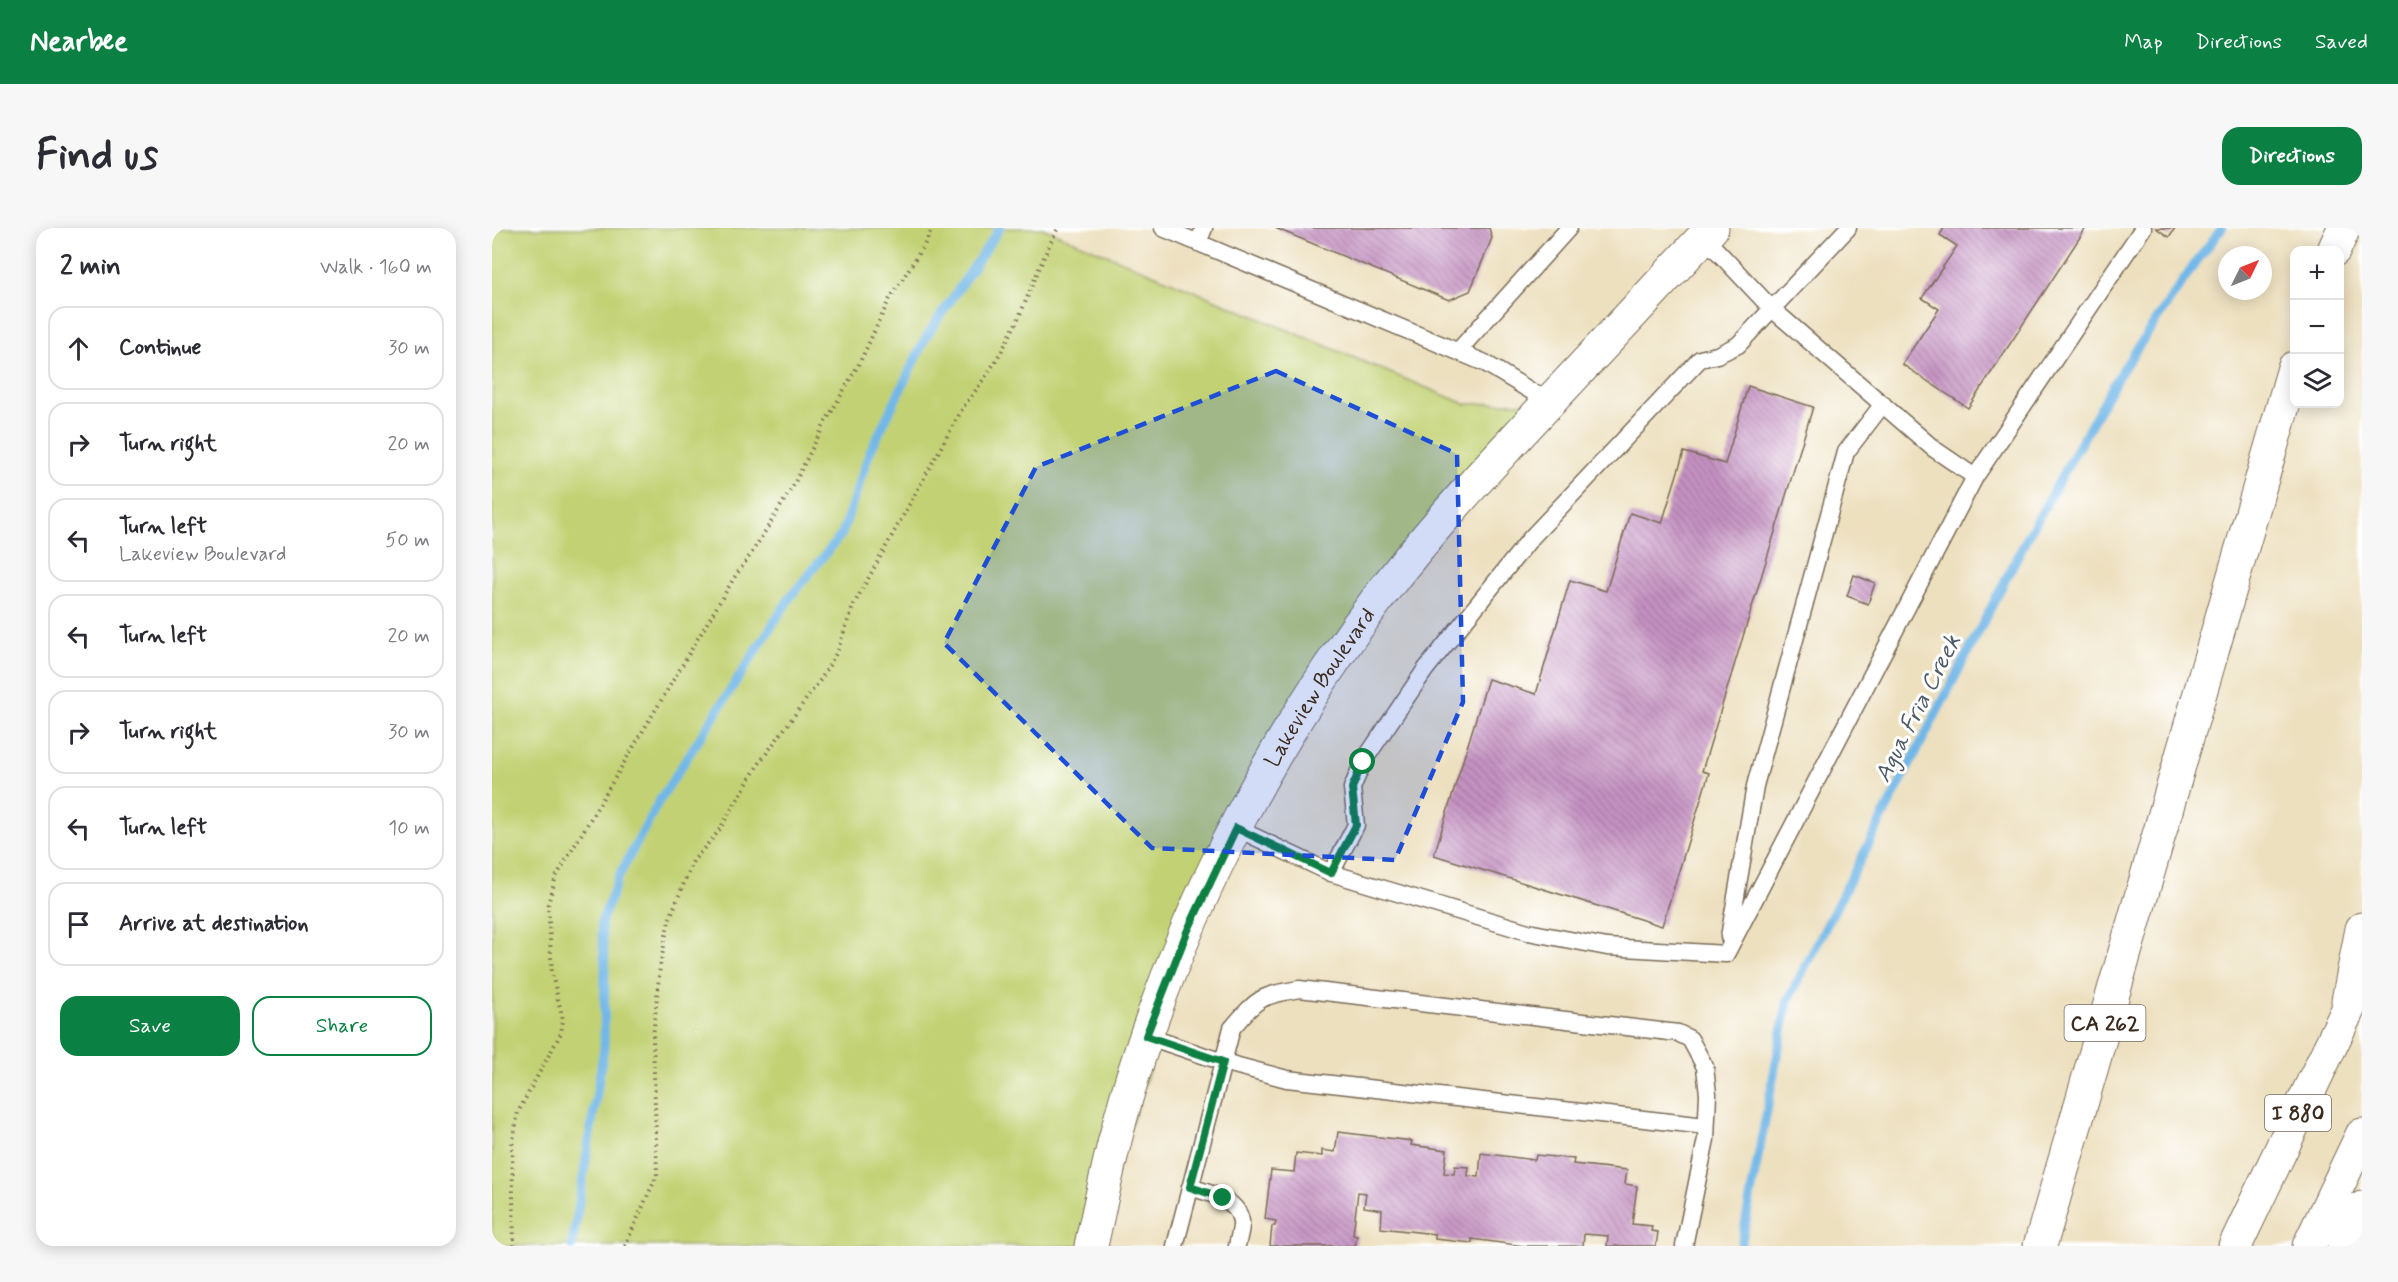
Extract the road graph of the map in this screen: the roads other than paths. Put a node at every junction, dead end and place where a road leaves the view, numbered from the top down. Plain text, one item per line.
1 (1163, 228) edge
2 (1569, 228) edge
3 (1848, 228) edge
4 (2143, 228) edge
5 (2344, 228) edge
6 (1708, 232) edge
7 (1201, 235) edge
8 (2336, 246) edge
9 (1771, 308) junction
10 (1458, 351) junction
11 (2290, 385) edge
12 (1549, 402) junction
13 (1883, 404) junction
14 (1975, 477) junction
15 (1236, 828) junction
16 (1331, 873) junction
17 (2362, 929) edge
18 (1726, 954) junction
19 (2362, 980) edge
20 (2345, 1014) junction
21 (1146, 1036) junction
22 (1223, 1062) junction
23 (1706, 1126) junction
24 (2362, 1135) edge
25 (1190, 1187) junction
26 (2362, 1208) edge
27 (1091, 1246) edge
28 (1175, 1246) edge
29 (1237, 1246) edge
30 (1684, 1246) edge
31 (2040, 1246) edge
32 (2235, 1246) edge
33 (2309, 1246) edge
34 (2344, 1246) edge

1 - 7 lane
2 - 10 lane
3 - 9 lane
4 - 14 lane
5 - 8 main road
6 - 9 lane
6 - 12 main road, Lakeview Boulevard
7 - 10 lane
9 - 13 lane
9 - 16 lane
10 - 12 lane
11 - 31 main road, CA 262
12 - 15 main road, Lakeview Boulevard
13 - 14 lane
13 - 18 lane
14 - 18 lane
15 - 16 lane
15 - 21 main road, Lakeview Boulevard
16 - 18 lane
17 - 20 main road
19 - 20 main road, I 880
20 - 32 main road, I 880
21 - 22 lane
21 - 27 main road, Lakeview Boulevard
22 - 23 lane
22 - 23 lane
22 - 25 lane
23 - 30 lane
24 - 33 main road, I 880
25 - 28 lane
25 - 29 lane
26 - 34 main road

